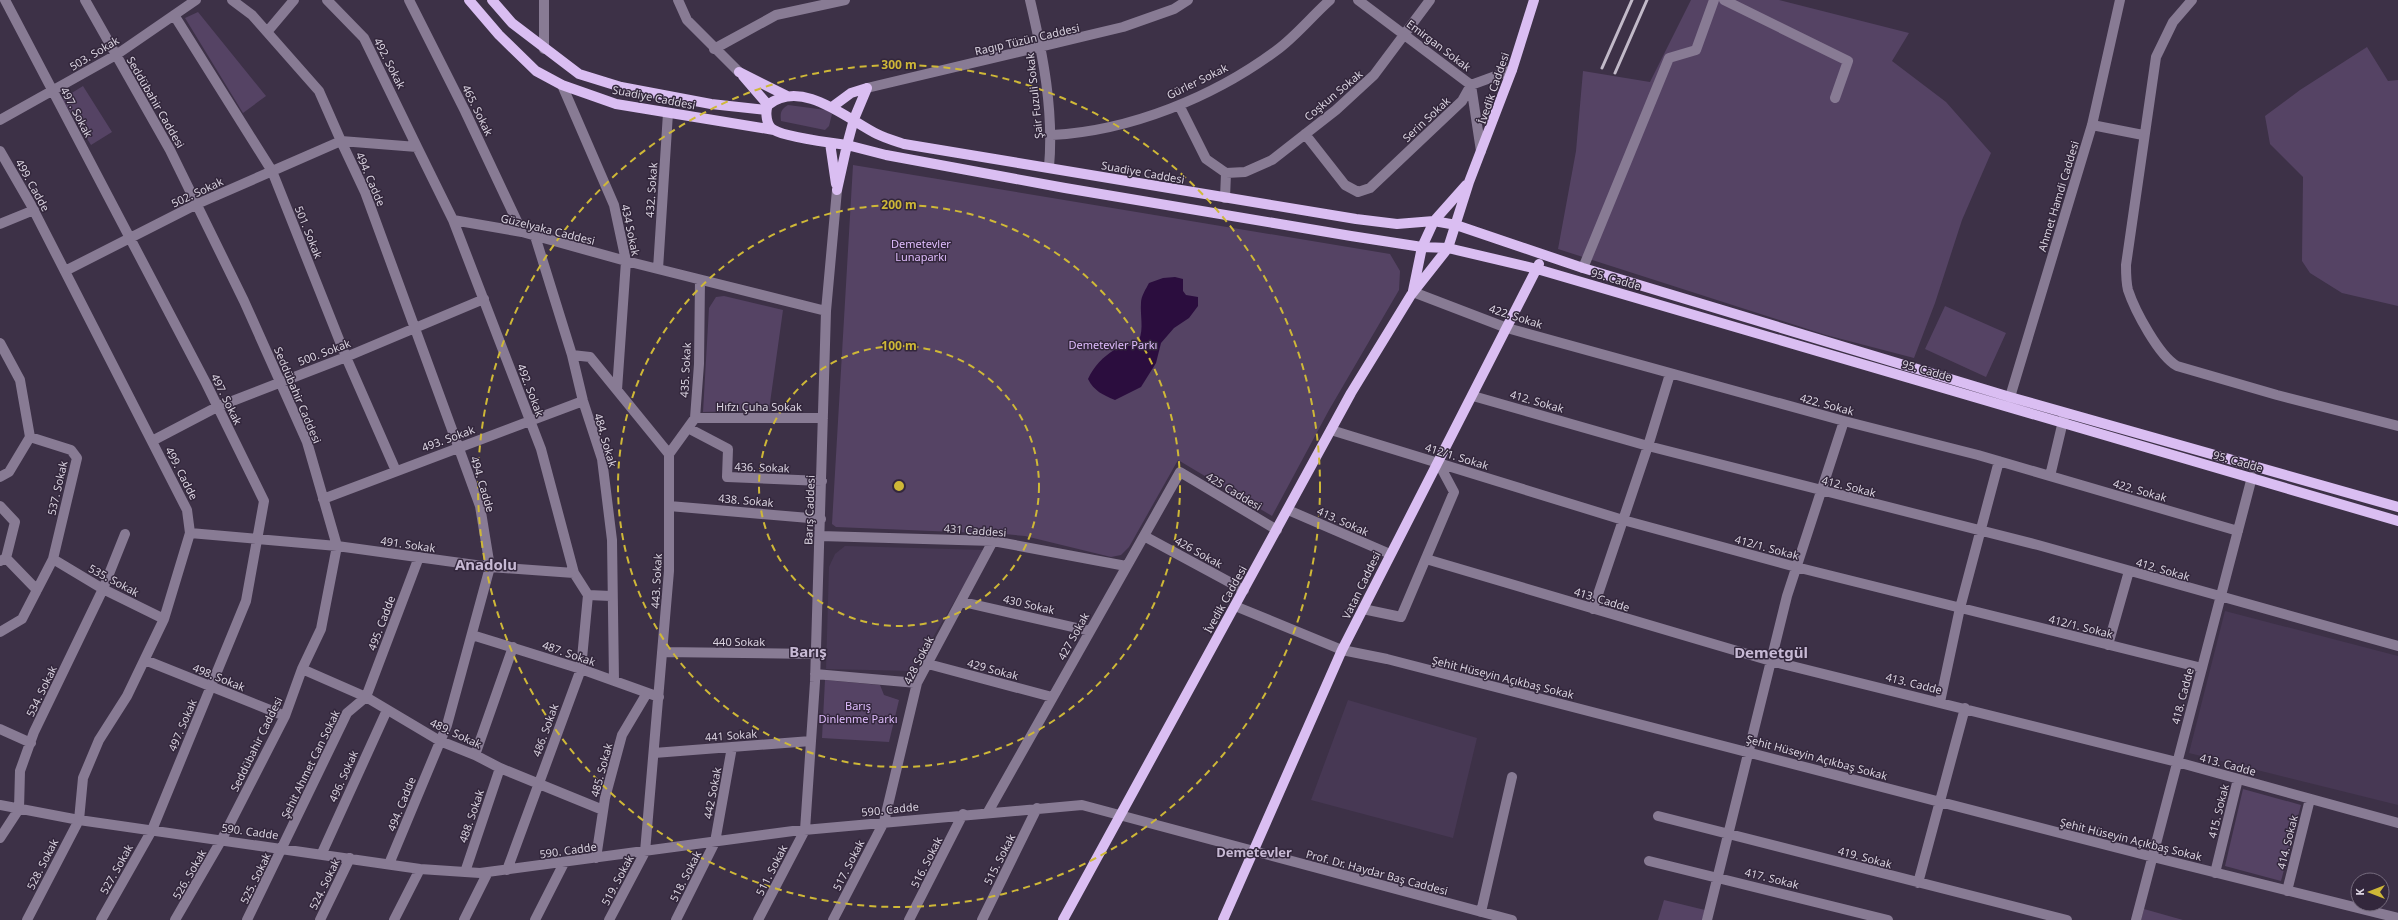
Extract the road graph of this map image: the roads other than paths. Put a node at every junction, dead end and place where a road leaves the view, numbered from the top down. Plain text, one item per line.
1 (5, 0) edge
2 (85, 0) edge
3 (196, 0) edge
4 (232, 0) edge
5 (294, 0) edge
6 (327, 0) edge
7 (409, 0) edge
8 (470, 0) edge
9 (492, 0) edge
10 (544, 0) edge
11 (678, 0) edge
12 (845, 0) edge
13 (1030, 0) edge
14 (1188, 0) edge
15 (1330, 0) edge
16 (1358, 0) edge
17 (1430, 0) edge
18 (1534, 0) edge
19 (1714, 0) edge
20 (1724, 0) edge
21 (2120, 0) edge
22 (2192, 0) edge
23 (174, 15) junction
24 (267, 32) junction
25 (1406, 35) junction
26 (1041, 48) junction
27 (544, 49) junction
28 (714, 49) junction
29 (116, 55) junction
30 (1512, 70) junction
31 (739, 72) junction
32 (562, 85) junction
33 (1471, 85) junction
34 (867, 88) junction
35 (52, 92) junction
36 (787, 96) junction
37 (1835, 98) dead end
38 (1179, 105) junction
39 (832, 106) junction
40 (767, 108) junction
41 (668, 113) junction
42 (854, 119) junction
43 (0, 120) edge
44 (2092, 125) junction
45 (774, 130) junction
46 (1305, 134) junction
47 (1052, 135) junction
48 (2143, 136) junction
49 (341, 140) junction
50 (830, 143) junction
51 (847, 145) junction
52 (417, 146) junction
53 (0, 151) edge
54 (1481, 151) junction
55 (1049, 167) junction
56 (272, 171) junction
57 (1226, 173) junction
58 (1469, 182) junction
59 (836, 190) junction
60 (1225, 198) junction
61 (197, 204) junction
62 (34, 210) junction
63 (453, 220) junction
64 (1434, 221) junction
65 (0, 224) edge
66 (1456, 226) junction
67 (522, 232) junction
68 (535, 236) junction
69 (131, 238) junction
70 (1422, 248) junction
71 (1448, 248) junction
72 (1542, 255) junction
73 (626, 261) junction
74 (1583, 268) junction
75 (658, 269) junction
76 (1537, 269) junction
77 (65, 271) junction
78 (700, 280) junction
79 (1413, 292) junction
80 (484, 299) junction
81 (826, 311) junction
82 (415, 328) junction
83 (1507, 328) junction
84 (0, 343) edge
85 (572, 355) junction
86 (346, 357) junction
87 (4, 360) edge
88 (1670, 374) junction
89 (280, 382) junction
90 (617, 390) junction
91 (1473, 396) junction
92 (583, 401) junction
93 (2009, 401) junction
94 (217, 407) junction
95 (2064, 417) junction
96 (695, 418) junction
97 (823, 418) junction
98 (530, 421) junction
99 (1844, 421) junction
100 (2398, 426) edge
101 (688, 428) junction
102 (1331, 430) junction
103 (30, 437) junction
104 (152, 441) junction
105 (459, 446) junction
106 (1648, 446) junction
107 (669, 454) junction
108 (1999, 461) junction
109 (1439, 464) junction
110 (2255, 467) junction
111 (396, 471) junction
112 (1180, 472) joint
113 (2050, 476) junction
114 (0, 477) edge
115 (2252, 477) junction
116 (822, 481) junction
117 (1821, 491) junction
118 (323, 499) junction
119 (0, 506) edge
120 (669, 506) junction
121 (2398, 507) edge
122 (1288, 510) junction
123 (821, 519) junction
124 (1623, 520) junction
125 (2398, 521) edge
126 (1277, 530) junction
127 (1980, 531) junction
128 (2238, 531) junction
129 (125, 534) dead end
130 (190, 534) junction
131 (820, 536) junction
132 (1144, 536) junction
133 (257, 539) junction
134 (994, 541) junction
135 (337, 546) junction
136 (1390, 554) junction
137 (419, 557) junction
138 (3, 559) edge
139 (53, 559) junction
140 (1426, 559) junction
141 (1126, 566) junction
142 (490, 567) junction
143 (1796, 567) junction
144 (2129, 571) junction
145 (574, 573) junction
146 (103, 589) junction
147 (37, 590) junction
148 (1244, 590) junction
149 (588, 595) junction
150 (611, 596) junction
151 (2220, 597) junction
152 (963, 602) junction
153 (1235, 606) junction
154 (1960, 608) junction
155 (1363, 609) junction
156 (1593, 609) junction
157 (164, 619) junction
158 (1090, 631) junction
159 (0, 632) edge
160 (472, 635) junction
161 (2108, 645) junction
162 (2398, 646) edge
163 (513, 647) junction
164 (1342, 650) junction
165 (662, 652) junction
166 (816, 654) junction
167 (145, 660) junction
168 (1771, 661) junction
169 (928, 664) junction
170 (2202, 668) junction
171 (302, 669) junction
172 (581, 669) junction
173 (815, 674) junction
174 (614, 681) junction
175 (917, 683) junction
176 (211, 688) junction
177 (647, 693) junction
178 (366, 697) junction
179 (659, 697) junction
180 (1052, 697) junction
181 (1940, 702) junction
182 (1965, 708) junction
183 (387, 710) junction
184 (285, 716) junction
185 (0, 729) edge
186 (440, 741) junction
187 (811, 741) junction
188 (30, 743) junction
189 (732, 747) junction
190 (1748, 752) junction
191 (654, 754) junction
192 (475, 755) junction
193 (2177, 762) junction
194 (500, 768) junction
195 (1512, 777) dead end
196 (2238, 779) junction
197 (538, 784) junction
198 (2310, 799) junction
199 (1941, 802) junction
200 (0, 805) edge
201 (1038, 808) junction
202 (19, 809) junction
203 (603, 810) junction
204 (988, 812) junction
205 (963, 814) junction
206 (1120, 816) junction
207 (1658, 816) dead end
208 (79, 820) junction
209 (884, 822) junction
210 (2398, 823) edge
211 (152, 830) junction
212 (805, 830) junction
213 (1728, 833) junction
214 (0, 838) edge
215 (222, 839) junction
216 (715, 842) junction
217 (283, 848) junction
218 (645, 852) junction
219 (1254, 852) junction
220 (322, 853) junction
221 (2153, 857) junction
222 (350, 858) junction
223 (596, 858) junction
224 (1649, 861) dead end
225 (564, 863) junction
226 (389, 864) junction
227 (420, 869) junction
228 (507, 870) junction
229 (465, 872) junction
230 (488, 872) junction
231 (2216, 873) junction
232 (1718, 877) junction
233 (1918, 883) junction
234 (2287, 891) junction
235 (1481, 912) junction
236 (2377, 917) edge
237 (2398, 918) edge
238 (27, 920) edge
239 (101, 920) edge
240 (175, 920) edge
241 (247, 920) edge
242 (320, 920) edge
243 (394, 920) edge
244 (464, 920) edge
245 (535, 920) edge
246 (609, 920) edge
247 (676, 920) edge
248 (758, 920) edge
249 (833, 920) edge
250 (909, 920) edge
251 (982, 920) edge
252 (1065, 920) edge
253 (1223, 920) edge
254 (1512, 920) edge
255 (1707, 920) edge
256 (1888, 920) edge
257 (2067, 920) edge
258 (2136, 920) edge

1 - 35 street, 497. Sokak
2 - 29 street, Seddübahir Caddesi
3 - 23 street, 503. Sokak
4 - 24 street
5 - 24 street
6 - 52 street, 492. Sokak
7 - 67 street, 465. Sokak
8 - 32 main road, Suadiye Caddesi
9 - 27 main road, Suadiye Caddesi
10 - 27 street
11 - 28 street
12 - 28 street
13 - 26 street, Şair Fuzuli Sokak
14 - 26 street, Ragıp Tüzün Caddesi
15 - 38 street, Gürler Sokak
16 - 25 street, Emirgan Sokak
17 - 25 street, Coşkun Sokak
18 - 30 main road, İvedik Caddesi
19 - 74 street
20 - 37 street
21 - 44 street, Ahmet Hamdi Caddesi
22 - 48 street
23 - 29 street, 503. Sokak
23 - 56 street, 501. Sokak
24 - 49 street
25 - 33 street, Emirgan Sokak
25 - 46 street, Coşkun Sokak
26 - 34 street, Ragıp Tüzün Caddesi
26 - 47 street, Şair Fuzuli Sokak
27 - 40 main road, Suadiye Caddesi
28 - 31 street
29 - 35 street, 503. Sokak
29 - 61 street, Seddübahir Caddesi
30 - 33 street
30 - 54 main road, İvedik Caddesi
31 - 36 main road
31 - 40 main road
32 - 41 main road, Suadiye Caddesi
32 - 73 street, 434 Sokak
33 - 46 street, Serin Sokak
33 - 54 street, Emirgan Sokak
34 - 39 main road, Ragıp Tüzün Caddesi
34 - 42 main road
35 - 43 street, 503. Sokak
35 - 69 street, 497. Sokak
36 - 39 main road, Suadiye Caddesi
36 - 40 main road
38 - 47 street, Gürler Sokak
38 - 57 street
39 - 42 main road, Suadiye Caddesi
40 - 45 main road
41 - 45 main road, Suadiye Caddesi
41 - 75 street, 432. Sokak
42 - 51 main road
42 - 55 main road, Suadiye Caddesi
44 - 48 street
44 - 93 street, Ahmet Hamdi Caddesi
45 - 50 main road, Suadiye Caddesi
46 - 57 street, Coşkun Sokak
47 - 55 street, Şair Fuzuli Sokak
48 - 100 street
49 - 52 street
49 - 56 street, 502. Sokak
49 - 82 street, 494. Cadde
50 - 51 main road, Suadiye Caddesi
50 - 59 main road, Barış Caddesi
51 - 59 main road, Barış Caddesi
51 - 70 main road, Suadiye Caddesi
52 - 63 street
53 - 62 street, 499. Cadde
54 - 58 main road, İvedik Caddesi
55 - 60 main road, Suadiye Caddesi
56 - 61 street, 502. Sokak
56 - 86 street, 501. Sokak
57 - 60 street
58 - 64 main road, İvedik Caddesi
58 - 66 main road, İvedik Caddesi
59 - 81 street, Barış Caddesi
60 - 64 main road, Suadiye Caddesi
61 - 69 street, 502. Sokak
61 - 89 street, Seddübahir Caddesi
62 - 65 street
62 - 77 street, 499. Cadde
63 - 67 street, Güzelyaka Caddesi
63 - 80 street, 492. Sokak
64 - 66 main road
64 - 70 main road, İvedik Caddesi
66 - 71 main road, İvedik Caddesi
66 - 72 main road, 95. Cadde
67 - 68 street, Güzelyaka Caddesi
68 - 73 street, Güzelyaka Caddesi
68 - 85 street, 484. Sokak
69 - 77 street, 502. Sokak
69 - 94 street, 497. Sokak
70 - 71 main road
70 - 79 main road, İvedik Caddesi
71 - 76 main road, 95. Cadde
71 - 79 main road, İvedik Caddesi
72 - 74 main road, 95. Cadde
72 - 76 main road, Vatan Caddesi
73 - 75 street, Güzelyaka Caddesi
73 - 90 street, 434 Sokak
74 - 93 main road, 95. Cadde
75 - 78 street, Güzelyaka Caddesi
76 - 83 main road, Vatan Caddesi
76 - 93 main road, 95. Cadde
77 - 104 street, 499. Cadde
78 - 81 street, Güzelyaka Caddesi
78 - 96 street, 435. Sokak
79 - 83 street, 422. Sokak
79 - 102 main road, İvedik Caddesi
80 - 82 street, 500. Sokak
80 - 98 street, 492. Sokak
81 - 97 street, Barış Caddesi
82 - 86 street, 500. Sokak
82 - 105 street, 494. Cadde
83 - 88 street, 422. Sokak
83 - 91 main road, Vatan Caddesi
84 - 87 street
85 - 90 street
85 - 92 street, 484. Sokak
86 - 89 street, 500. Sokak
86 - 111 street, 501. Sokak
87 - 103 street
88 - 99 street, 422. Sokak
88 - 106 street
89 - 94 street, 500. Sokak
89 - 118 street, Seddübahir Caddesi
90 - 107 street
91 - 106 street, 412. Sokak
91 - 109 main road, Vatan Caddesi
92 - 98 street, 493. Sokak
92 - 150 street, 484. Sokak
93 - 95 main road, 95. Cadde
94 - 104 street, 500. Sokak
94 - 133 street, 497. Sokak
95 - 110 main road, 95. Cadde
95 - 113 street
95 - 115 main road, 95. Cadde
96 - 97 street, Hıfzı Çuha Sokak
96 - 101 street
97 - 116 street, Barış Caddesi
98 - 105 street, 493. Sokak
98 - 145 street, 492. Sokak
99 - 108 street, 422. Sokak
99 - 117 street
101 - 107 street
101 - 116 street, 436. Sokak
102 - 109 street, 412/1. Sokak
102 - 122 main road, İvedik Caddesi
103 - 114 street
103 - 139 street, 537. Sokak
104 - 130 street, 499. Cadde
105 - 111 street, 493. Sokak
105 - 142 street, 494. Cadde
106 - 117 street, 412. Sokak
106 - 124 street
107 - 120 street, 443. Sokak
108 - 113 street, 422. Sokak
108 - 127 street
109 - 124 street, 412/1. Sokak
109 - 136 main road, Vatan Caddesi
109 - 140 street
110 - 115 main road
110 - 121 main road, 95. Cadde
111 - 118 street, 493. Sokak
112 - 126 street, 425 Caddesi
112 - 132 street, 427 Sokak
113 - 128 street, 422. Sokak
115 - 125 main road, 95. Cadde
115 - 128 street, 418. Cadde
116 - 123 street, Barış Caddesi
117 - 127 street, 412. Sokak
117 - 143 street
118 - 135 street, Seddübahir Caddesi
119 - 138 street
120 - 123 street, 438. Sokak
120 - 165 street, 443. Sokak
122 - 126 main road, İvedik Caddesi
122 - 136 street, 413. Sokak
123 - 131 street, Barış Caddesi
124 - 143 street, 412/1. Sokak
124 - 156 street
126 - 148 main road, İvedik Caddesi
127 - 144 street, 412. Sokak
127 - 154 street
128 - 151 street, 418. Cadde
129 - 146 street, 534. Sokak
130 - 133 street, 491. Sokak
130 - 157 street, 499. Cadde
131 - 134 street, 431 Caddesi
131 - 166 street, Barış Caddesi
132 - 141 street, 427 Sokak
132 - 148 street, 426 Sokak
133 - 135 street, 491. Sokak
133 - 176 street, 497. Sokak
134 - 141 street, 431 Caddesi
134 - 152 street, 428 Sokak
135 - 137 street, 491. Sokak
135 - 171 street, Seddübahir Caddesi
136 - 155 main road, Vatan Caddesi
137 - 142 street, 491. Sokak
137 - 178 street, 495. Cadde
138 - 147 street
139 - 146 street, 535. Sokak
139 - 147 street, 537. Sokak
140 - 155 street
140 - 156 street, 413. Cadde
141 - 158 street, 427 Sokak
142 - 145 street, 491. Sokak
142 - 160 street, 494. Cadde
143 - 154 street, 412/1. Sokak
143 - 168 street
144 - 151 street, 412. Sokak
144 - 161 street
145 - 149 street
146 - 157 street, 535. Sokak
146 - 188 street, 534. Sokak
147 - 159 street, 537. Sokak
148 - 153 main road, İvedik Caddesi
149 - 150 street
149 - 172 street, 486. Sokak
150 - 174 street, 484. Sokak
151 - 162 street, 412. Sokak
151 - 170 street, 418. Cadde
152 - 158 street, 430 Sokak
152 - 169 street, 428 Sokak
153 - 164 street, Şehit Hüseyin Açıkbaş Sokak
153 - 206 main road, İvedik Caddesi
154 - 161 street, 412/1. Sokak
154 - 181 street
155 - 164 main road, Vatan Caddesi
156 - 168 street, 413. Cadde
157 - 167 street, 499. Cadde
158 - 180 street, 427 Sokak
160 - 163 street, 487. Sokak
160 - 186 street, 494. Cadde
161 - 170 street, 412/1. Sokak
163 - 172 street, 487. Sokak
163 - 192 street
164 - 190 street, Şehit Hüseyin Açıkbaş Sokak
164 - 219 main road, Vatan Caddesi
165 - 166 street, 440 Sokak
165 - 179 street, 443. Sokak
166 - 173 street, Barış Caddesi
167 - 176 street, 498. Sokak
167 - 208 street, 499. Cadde
168 - 181 street, 413. Cadde
168 - 190 street
169 - 175 street, 428 Sokak
169 - 180 street, 429 Sokak
170 - 193 street, 418. Cadde
171 - 178 street, 489. Sokak
171 - 184 street, Seddübahir Caddesi
172 - 174 street, 487. Sokak
172 - 197 street, 486. Sokak
173 - 175 street
173 - 187 street, Barış Caddesi
174 - 177 street, 487. Sokak
175 - 209 street, 428 Sokak
176 - 184 street, 498. Sokak
176 - 211 street, 497. Sokak
177 - 179 street, 487. Sokak
177 - 203 street, 485. Sokak
178 - 183 street, 489. Sokak
178 - 217 street, Şehit Ahmet Can Sokak
179 - 191 street, 443. Sokak
180 - 204 street, 427 Sokak
181 - 182 street, 413. Cadde
182 - 193 street, 413. Cadde
182 - 199 street
183 - 186 street, 489. Sokak
183 - 220 street, 496. Sokak
184 - 215 street, Seddübahir Caddesi
185 - 188 street
186 - 192 street, 489. Sokak
186 - 226 street, 494. Cadde
187 - 189 street, 441 Sokak
187 - 212 street, Barış Caddesi
188 - 202 street, 534. Sokak
189 - 191 street, 441 Sokak
189 - 216 street, 442 Sokak
190 - 199 street, Şehit Hüseyin Açıkbaş Sokak
190 - 213 street
191 - 218 street, 443. Sokak
192 - 194 street, 489. Sokak
193 - 196 street, 413. Cadde
193 - 221 street, 418. Cadde
194 - 197 street, 489. Sokak
194 - 229 street, 488. Sokak
195 - 235 street
196 - 198 street, 413. Cadde
196 - 231 street, 415. Sokak
197 - 203 street, 489. Sokak
197 - 228 street, 486. Sokak
198 - 210 street, 413. Cadde
198 - 234 street, 414. Sokak
199 - 221 street, Şehit Hüseyin Açıkbaş Sokak
199 - 233 street
200 - 202 street, 590. Cadde
201 - 204 street, 590. Cadde
201 - 206 street, 590. Cadde
201 - 251 street, 515. Sokak
202 - 208 street, 590. Cadde
202 - 214 street
203 - 223 street, 485. Sokak
204 - 205 street, 590. Cadde
205 - 209 street, 590. Cadde
205 - 250 street, 516. Sokak
206 - 219 street, Prof. Dr. Haydar Baş Caddesi
206 - 252 main road, İvedik Caddesi
207 - 213 street, 419. Sokak
208 - 211 street, 590. Cadde
208 - 238 street, 528. Sokak
209 - 212 street, 590. Cadde
209 - 249 street, 517. Sokak
211 - 215 street, 590. Cadde
211 - 239 street, 527. Sokak
212 - 216 street, 590. Cadde
212 - 248 street, 511. Sokak
213 - 232 street
213 - 233 street, 419. Sokak
215 - 217 street, 590. Cadde
215 - 240 street, 526. Sokak
216 - 218 street, 590. Cadde
216 - 247 street, 518. Sokak
217 - 220 street, 590. Cadde
217 - 241 street, 525. Sokak
218 - 223 street, 590. Cadde
218 - 246 street, 519. Sokak
219 - 235 street, Prof. Dr. Haydar Baş Caddesi
219 - 253 main road, Vatan Caddesi
220 - 222 street, 590. Cadde
221 - 231 street, Şehit Hüseyin Açıkbaş Sokak
221 - 258 street, 418. Cadde
222 - 226 street, 590. Cadde
222 - 242 street, 524. Sokak
223 - 225 street, 590. Cadde
224 - 232 street, 417. Sokak
225 - 228 street, 590. Cadde
225 - 245 street
226 - 227 street, 590. Cadde
227 - 229 street, 590. Cadde
227 - 243 street
228 - 230 street, 590. Cadde
229 - 230 street, 590. Cadde
230 - 244 street
231 - 234 street, Şehit Hüseyin Açıkbaş Sokak
232 - 255 street
232 - 256 street, 417. Sokak
233 - 257 street, 419. Sokak
234 - 236 street, Şehit Hüseyin Açıkbaş Sokak
235 - 254 street, Prof. Dr. Haydar Baş Caddesi
236 - 237 street, Şehit Hüseyin Açıkbaş Sokak

